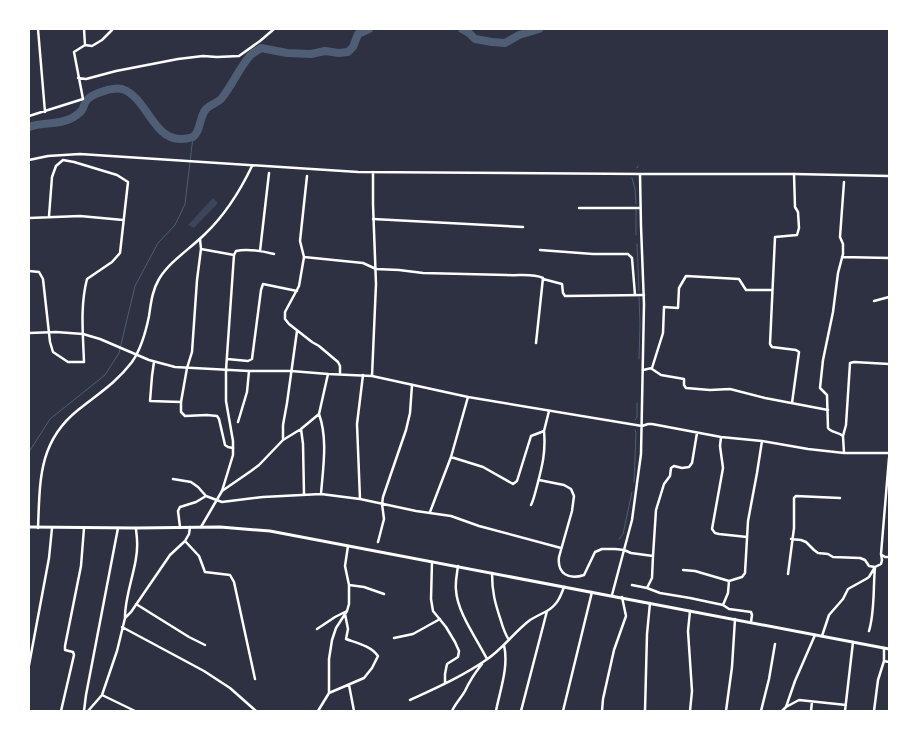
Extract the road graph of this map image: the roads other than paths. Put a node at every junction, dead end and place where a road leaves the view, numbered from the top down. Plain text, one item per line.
1 (38, 29) edge
2 (84, 29) edge
3 (112, 29) edge
4 (274, 29) edge
5 (85, 45) junction
6 (78, 78) junction
7 (45, 112) junction
8 (29, 116) edge
9 (29, 160) edge
10 (252, 166) junction
11 (373, 172) junction
12 (269, 173) dead end
13 (640, 174) junction
14 (794, 174) junction
15 (307, 176) dead end
16 (889, 176) edge
17 (844, 182) dead end
18 (579, 208) dead end
19 (640, 208) junction
20 (49, 216) junction
21 (29, 218) edge
22 (373, 218) junction
23 (123, 220) junction
24 (523, 227) dead end
25 (200, 239) junction
26 (201, 249) junction
27 (540, 250) dead end
28 (260, 251) junction
29 (274, 254) dead end
30 (234, 255) junction
31 (304, 257) junction
32 (842, 258) junction
33 (889, 258) edge
34 (376, 270) junction
35 (29, 271) edge
36 (543, 278) junction
37 (772, 290) junction
38 (296, 291) junction
39 (635, 295) junction
40 (644, 295) junction
41 (889, 297) edge
42 (874, 301) dead end
43 (297, 330) junction
44 (49, 332) junction
45 (29, 333) edge
46 (83, 334) junction
47 (536, 343) dead end
48 (136, 355) junction
49 (227, 359) junction
50 (154, 362) junction
51 (889, 364) edge
52 (187, 368) junction
53 (652, 368) junction
54 (226, 370) junction
55 (643, 370) junction
56 (249, 371) junction
57 (291, 371) junction
58 (328, 374) junction
59 (340, 374) junction
60 (363, 375) junction
61 (372, 376) junction
62 (412, 385) junction
63 (468, 397) junction
64 (181, 402) junction
65 (792, 403) junction
66 (549, 410) junction
67 (828, 410) junction
68 (319, 414) junction
69 (238, 422) dead end
70 (642, 426) junction
71 (301, 428) junction
72 (544, 431) junction
73 (697, 433) junction
74 (842, 436) junction
75 (721, 437) junction
76 (283, 440) junction
77 (762, 441) junction
78 (233, 448) junction
79 (844, 453) junction
80 (889, 453) edge
81 (451, 457) junction
82 (889, 458) edge
83 (173, 479) dead end
84 (539, 480) junction
85 (222, 491) junction
86 (321, 494) junction
87 (304, 495) junction
88 (206, 496) junction
89 (840, 498) dead end
90 (360, 499) junction
91 (217, 500) junction
92 (382, 504) junction
93 (531, 505) dead end
94 (430, 512) junction
95 (201, 526) junction
96 (29, 527) edge
97 (180, 527) junction
98 (190, 527) junction
99 (38, 528) junction
100 (52, 528) junction
101 (84, 528) junction
102 (118, 528) junction
103 (136, 528) junction
104 (747, 537) junction
105 (791, 539) junction
106 (186, 541) junction
107 (378, 542) dead end
108 (348, 546) junction
109 (561, 548) junction
110 (624, 550) junction
111 (881, 554) junction
112 (652, 556) junction
113 (889, 557) edge
114 (432, 562) junction
115 (458, 566) junction
116 (875, 567) junction
117 (683, 570) dead end
118 (492, 572) junction
119 (788, 574) dead end
120 (729, 581) junction
121 (349, 584) junction
122 (632, 585) dead end
123 (564, 587) junction
124 (647, 588) junction
125 (592, 592) junction
126 (384, 594) dead end
127 (612, 595) junction
128 (622, 597) junction
129 (650, 603) junction
130 (136, 604) junction
131 (723, 605) junction
132 (547, 611) junction
133 (690, 611) junction
134 (346, 613) junction
135 (125, 618) junction
136 (440, 619) junction
137 (735, 619) junction
138 (751, 622) junction
139 (122, 628) junction
140 (317, 629) dead end
141 (869, 631) dead end
142 (815, 635) junction
143 (822, 636) junction
144 (394, 638) dead end
145 (509, 640) junction
146 (853, 642) junction
147 (775, 644) dead end
148 (204, 645) dead end
149 (504, 645) junction
150 (884, 648) junction
151 (889, 649) edge
152 (486, 660) junction
153 (884, 661) junction
154 (889, 662) edge
155 (29, 665) edge
156 (255, 679) dead end
157 (444, 683) junction
158 (349, 684) junction
159 (329, 692) junction
160 (102, 695) junction
161 (410, 700) dead end
162 (812, 702) junction
163 (846, 705) junction
164 (786, 707) junction
165 (61, 711) edge
166 (84, 711) edge
167 (88, 711) edge
168 (135, 711) edge
169 (256, 711) edge
170 (318, 711) edge
171 (354, 711) edge
172 (452, 711) edge
173 (496, 711) edge
174 (521, 711) edge
175 (563, 711) edge
176 (602, 711) edge
177 (645, 711) edge
178 (690, 711) edge
179 (726, 711) edge
180 (761, 711) edge
181 (782, 711) edge
182 (811, 711) edge
183 (846, 711) edge
184 (874, 711) edge

1 - 7 street
2 - 5 street
3 - 5 street
4 - 6 street
5 - 6 street
6 - 7 street
7 - 8 street
9 - 10 street
10 - 11 street
10 - 25 street
11 - 13 street
11 - 22 street
12 - 28 street
13 - 14 street
13 - 19 street
14 - 16 street
14 - 37 street
15 - 31 street
17 - 32 street
18 - 19 street
19 - 40 street
20 - 21 street
20 - 23 street
20 - 23 street
22 - 24 street
22 - 34 street
23 - 46 street
25 - 26 street
25 - 48 street
26 - 30 street
26 - 52 street
27 - 39 street
28 - 29 street
28 - 30 street
30 - 49 street
31 - 34 street
31 - 38 street
32 - 33 street
32 - 67 street
34 - 36 street
34 - 61 street
35 - 44 street
36 - 39 street
36 - 47 street
37 - 53 street
37 - 65 street
38 - 43 street
38 - 49 street
39 - 40 street
40 - 55 street
41 - 42 street
43 - 57 street
43 - 59 street
44 - 45 street
44 - 46 street
44 - 46 street
46 - 48 street
48 - 50 street
48 - 99 street
49 - 54 street
50 - 52 street
50 - 64 street
51 - 74 street
52 - 54 street
52 - 64 street
53 - 55 street
53 - 65 street
54 - 56 street
54 - 78 street
55 - 70 street
56 - 57 street
56 - 69 street
57 - 58 street
57 - 76 street
58 - 59 street
58 - 68 street
59 - 60 street
60 - 61 street
60 - 90 street
61 - 62 street
62 - 63 street
62 - 92 street
63 - 66 street
63 - 81 street
64 - 78 street
65 - 67 street
66 - 70 street
66 - 72 street
67 - 74 street
68 - 71 street
68 - 86 street
70 - 73 street
70 - 110 street
71 - 76 street
71 - 87 street
72 - 81 street
72 - 84 street
73 - 75 street
73 - 112 street
74 - 79 street
75 - 77 street
75 - 104 street
76 - 85 street
77 - 79 street
77 - 104 street
78 - 85 street
79 - 80 street
81 - 94 street
82 - 111 street
83 - 88 street
84 - 93 street
84 - 109 street
85 - 91 street
86 - 87 street
86 - 90 street
87 - 91 street
88 - 91 street
88 - 97 street
89 - 105 street
90 - 92 street
91 - 95 street
92 - 94 street
92 - 107 street
94 - 109 street
95 - 98 main road
95 - 108 main road
96 - 99 main road
97 - 98 main road
97 - 103 main road
98 - 106 street
99 - 100 main road
100 - 101 main road
100 - 155 street
101 - 102 main road
101 - 165 street
102 - 103 main road
102 - 166 street
103 - 135 street
104 - 120 street
105 - 116 street
105 - 119 street
106 - 130 street
106 - 156 street
108 - 114 main road
108 - 121 street
109 - 110 street
110 - 112 street
110 - 127 street
111 - 113 street
111 - 116 street
112 - 124 street
114 - 115 main road
114 - 136 street
115 - 118 main road
115 - 152 street
116 - 141 street
116 - 143 street
117 - 120 street
118 - 123 main road
118 - 145 street
120 - 131 street
121 - 126 street
121 - 134 street
122 - 124 street
123 - 125 main road
123 - 132 street
124 - 131 street
125 - 127 main road
125 - 175 street
127 - 128 main road
128 - 129 main road
128 - 176 street
129 - 133 main road
129 - 177 street
130 - 135 street
130 - 148 street
131 - 138 street
132 - 145 street
132 - 174 street
133 - 137 main road
133 - 178 street
134 - 140 street
134 - 158 street
134 - 159 street
135 - 139 street
136 - 144 street
136 - 157 street
137 - 138 main road
137 - 179 street
138 - 142 main road
139 - 160 street
139 - 169 street
142 - 143 main road
142 - 164 street
143 - 146 main road
145 - 149 street
146 - 150 main road
146 - 163 street
147 - 180 street
149 - 152 street
149 - 173 street
150 - 151 main road
150 - 153 street
152 - 157 street
152 - 172 street
153 - 154 street
153 - 184 street
157 - 161 street
158 - 159 street
158 - 171 street
159 - 170 street
160 - 167 street
160 - 168 street
162 - 163 street
162 - 164 street
162 - 182 street
163 - 183 street
164 - 181 street

